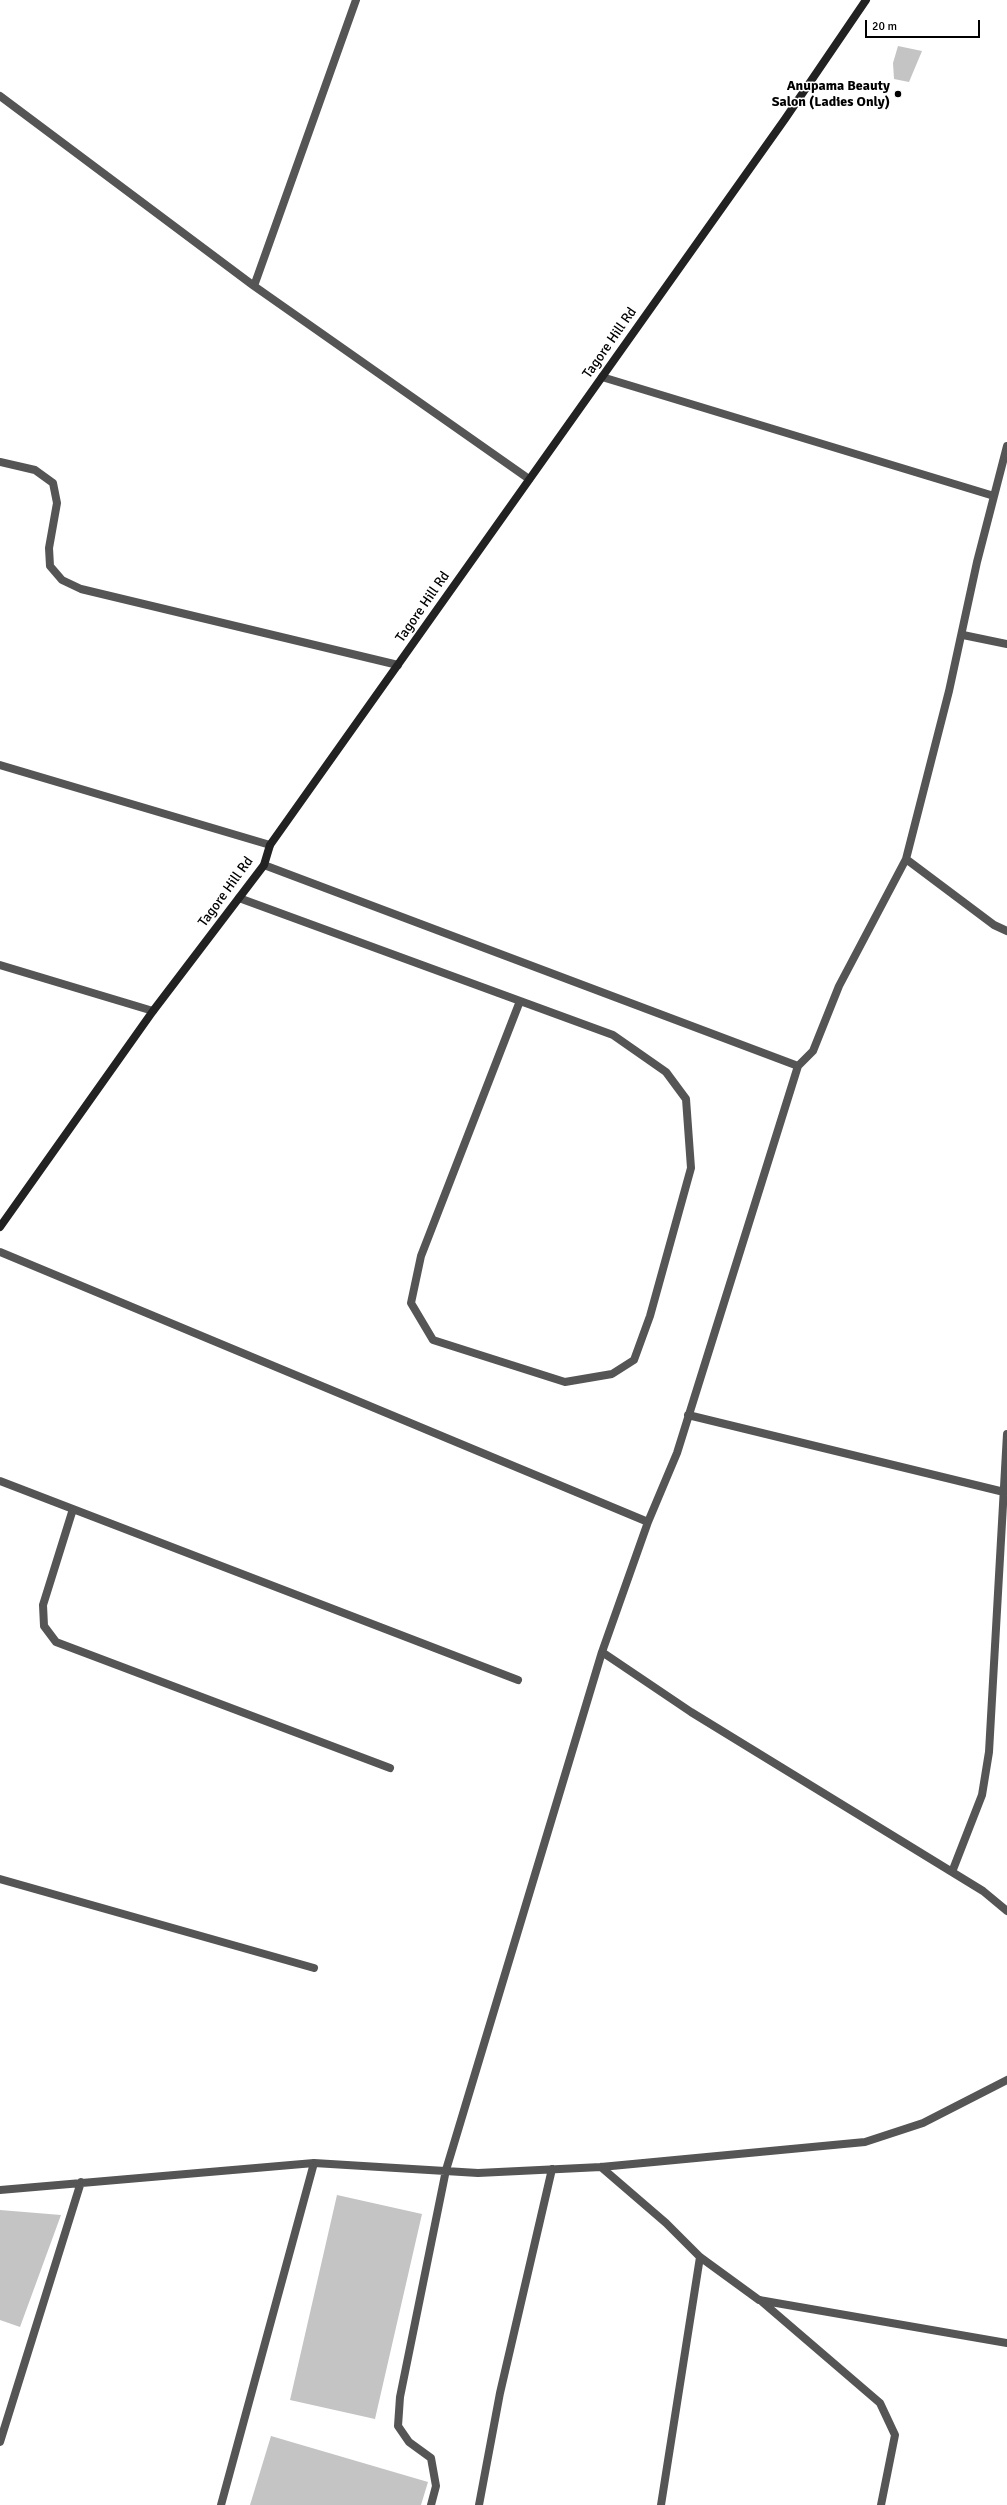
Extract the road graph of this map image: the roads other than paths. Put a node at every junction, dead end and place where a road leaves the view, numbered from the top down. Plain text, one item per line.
1 (356, 0) edge
2 (866, 0) edge
3 (0, 96) edge
4 (254, 286) junction
5 (602, 377) junction
6 (1007, 446) edge
7 (0, 462) edge
8 (530, 478) junction
9 (994, 496) junction
10 (963, 635) junction
11 (1007, 644) edge
12 (398, 665) junction
13 (0, 765) edge
14 (270, 845) junction
15 (906, 859) junction
16 (264, 865) junction
17 (239, 898) junction
18 (1007, 931) edge
19 (0, 965) edge
20 (520, 1001) junction
21 (153, 1011) junction
22 (798, 1066) junction
23 (0, 1227) edge
24 (0, 1252) edge
25 (688, 1415) junction
26 (1007, 1434) edge
27 (0, 1481) edge
28 (1004, 1492) junction
29 (73, 1509) junction
30 (648, 1522) junction
31 (602, 1652) junction
32 (518, 1680) dead end
33 (390, 1768) dead end
34 (952, 1872) junction
35 (0, 1879) edge
36 (1007, 1911) edge
37 (314, 1968) dead end
38 (1007, 2080) edge
39 (314, 2163) junction
40 (601, 2167) junction
41 (552, 2169) junction
42 (446, 2170) junction
43 (81, 2182) junction
44 (0, 2190) edge
45 (700, 2257) junction
46 (759, 2300) junction
47 (1007, 2342) edge
48 (0, 2442) edge
49 (222, 2505) edge
50 (431, 2505) edge
51 (479, 2505) edge
52 (662, 2505) edge
53 (881, 2505) edge

1 - 4 street
2 - 5 main road, Tagore Hill Rd
3 - 4 street
4 - 8 street
5 - 8 main road, Tagore Hill Rd
5 - 9 street
6 - 9 street
7 - 12 street
8 - 12 main road, Tagore Hill Rd
9 - 10 street
10 - 11 street
10 - 15 street
12 - 14 main road, Tagore Hill Rd
13 - 14 street
14 - 16 main road, Tagore Hill Rd
15 - 18 street
15 - 22 street
16 - 17 main road, Tagore Hill Rd
16 - 22 street
17 - 20 street
17 - 21 main road, Tagore Hill Rd
19 - 21 street
20 - 20 street
21 - 23 main road, Tagore Hill Rd
22 - 25 street
24 - 30 street
25 - 28 street
25 - 30 street
26 - 28 street
27 - 29 street
28 - 34 street
29 - 32 street
29 - 33 street
30 - 31 street
31 - 34 street
31 - 42 street
34 - 36 street
35 - 37 street
38 - 40 street
39 - 42 street
39 - 43 street
39 - 49 street
40 - 41 street
40 - 45 street
41 - 42 street
41 - 51 street
42 - 50 street
43 - 44 street
43 - 48 street
45 - 46 street
45 - 52 street
46 - 47 street
46 - 53 street

